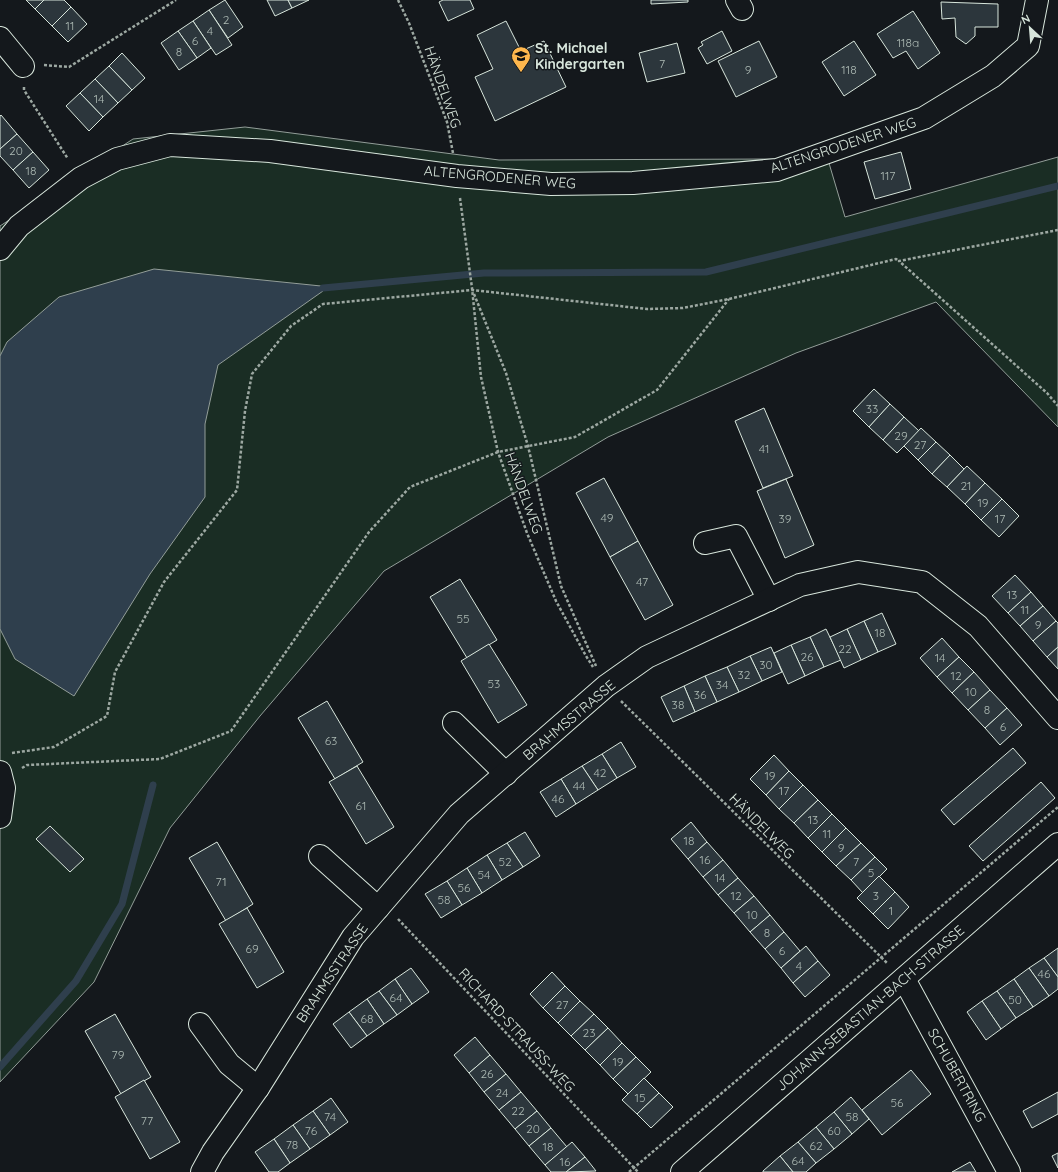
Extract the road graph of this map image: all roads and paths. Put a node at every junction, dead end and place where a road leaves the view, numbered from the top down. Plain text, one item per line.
1 (176, 0) edge
2 (398, 0) edge
3 (1036, 0) edge
4 (0, 38) edge
5 (23, 66) junction
6 (457, 176) junction
7 (80, 178) junction
8 (1058, 230) edge
9 (0, 249) edge
10 (898, 262) junction
11 (472, 289) junction
12 (729, 299) junction
13 (1058, 406) edge
14 (528, 446) junction
15 (498, 452) junction
16 (705, 543) dead end
17 (769, 600) junction
18 (606, 686) junction
19 (1058, 718) edge
20 (454, 723) dead end
21 (506, 774) junction
22 (3, 781) edge
23 (1058, 808) edge
24 (0, 817) edge
25 (1058, 844) edge
26 (320, 856) dead end
27 (380, 905) junction
28 (882, 958) junction
29 (904, 979) junction
30 (200, 1024) dead end
31 (258, 1088) junction
32 (634, 1168) junction
33 (202, 1172) edge
34 (629, 1172) edge
35 (638, 1172) edge
36 (682, 1172) edge
37 (1009, 1172) edge

1 - 5 path
2 - 6 path, HÄNDELWEG
3 - 6 street, ALTENGRODENER WEG
4 - 5 street
5 - 7 path
6 - 7 street, ALTENGRODENER WEG
6 - 11 path, HÄNDELWEG
7 - 9 street, ALTENGRODENER WEG
8 - 10 path
10 - 12 path
10 - 13 path
11 - 12 path
11 - 14 path, HÄNDELWEG
11 - 15 path, HÄNDELWEG
11 - 22 path
12 - 14 path
14 - 15 path
14 - 18 path, HÄNDELWEG
15 - 18 path, HÄNDELWEG
15 - 22 path
16 - 17 street
17 - 18 street, BRAHMSSTRASSE
17 - 19 street, BRAHMSSTRASSE
18 - 21 street, BRAHMSSTRASSE
18 - 28 path, HÄNDELWEG
20 - 21 street
21 - 27 street, BRAHMSSTRASSE
22 - 24 street
23 - 28 path
25 - 29 street, JOHANN-SEBASTIAN-BACH-STRASSE
26 - 27 street
27 - 31 street, BRAHMSSTRASSE
27 - 32 path, RICHARD-STRAUSS-WEG
28 - 29 path, HÄNDELWEG
28 - 32 path
29 - 36 street, JOHANN-SEBASTIAN-BACH-STRASSE
29 - 37 street, SCHUBERTRING
30 - 31 street
31 - 33 street, BRAHMSSTRASSE
32 - 34 path
32 - 35 path, RICHARD-STRAUSS-WEG

